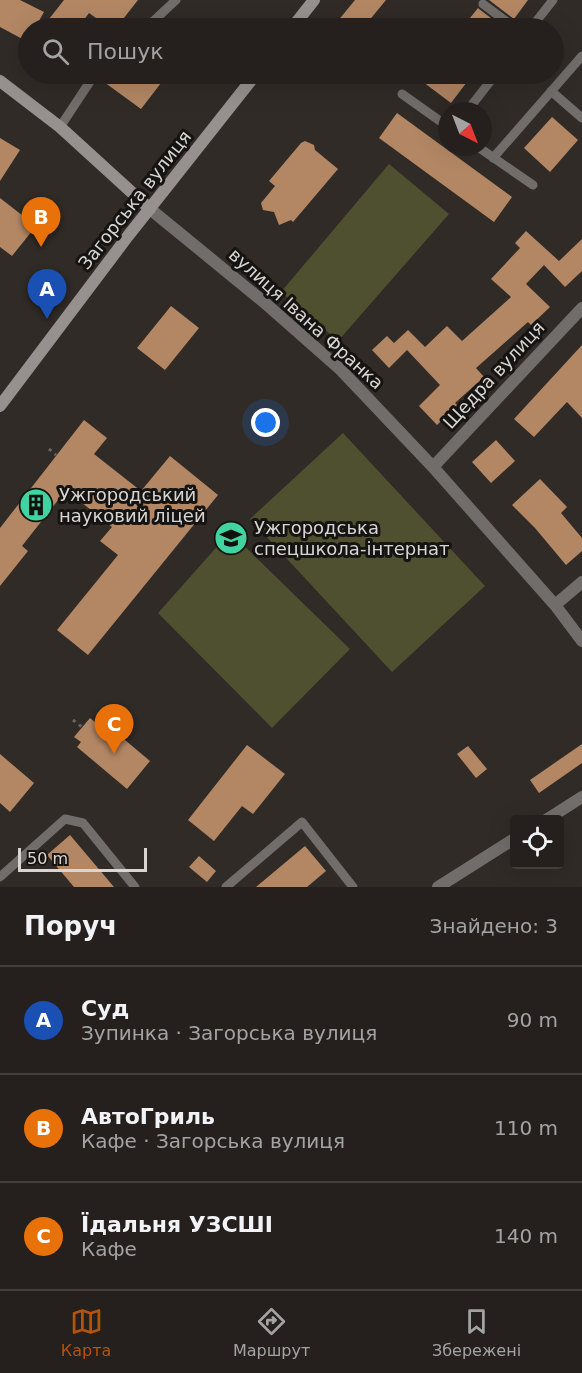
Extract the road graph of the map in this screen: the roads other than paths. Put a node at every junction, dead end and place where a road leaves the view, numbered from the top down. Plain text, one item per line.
1 (176, 0) edge
2 (314, 0) edge
3 (553, 0) edge
4 (483, 3) dead end
5 (157, 18) edge
6 (300, 18) edge
7 (502, 18) edge
8 (539, 18) edge
9 (582, 56) edge
10 (564, 76) edge
11 (0, 81) edge
12 (89, 84) edge
13 (248, 84) edge
14 (488, 84) edge
15 (557, 84) edge
16 (551, 91) junction
17 (402, 94) dead end
18 (474, 102) edge
19 (582, 118) edge
20 (438, 120) edge
21 (60, 127) junction
22 (490, 156) edge
23 (493, 158) junction
24 (533, 186) dead end
25 (150, 209) junction
26 (582, 308) edge
27 (0, 406) edge
28 (433, 467) junction
29 (582, 582) edge
30 (555, 605) junction
31 (582, 641) edge
32 (582, 797) edge
33 (553, 815) edge
34 (510, 842) edge
35 (0, 877) edge
36 (135, 887) edge
37 (226, 887) edge
38 (353, 887) edge
39 (438, 887) edge

1 - 5 lane
2 - 6 street
3 - 8 lane
4 - 7 lane
9 - 10 lane
11 - 21 street, вулиця Івана Франка
12 - 21 lane
13 - 25 street, Загорська вулиця
14 - 18 lane
15 - 16 lane
16 - 19 lane
16 - 23 lane
17 - 20 lane
21 - 25 street, вулиця Івана Франка
22 - 23 lane
23 - 24 lane
25 - 27 street, Загорська вулиця
25 - 28 street, вулиця Івана Франка
26 - 28 street, Щедра вулиця
28 - 30 street, вулиця Івана Франка
29 - 30 street
30 - 31 street, вулиця Івана Франка
32 - 33 street
34 - 39 street
35 - 36 lane
37 - 38 lane

